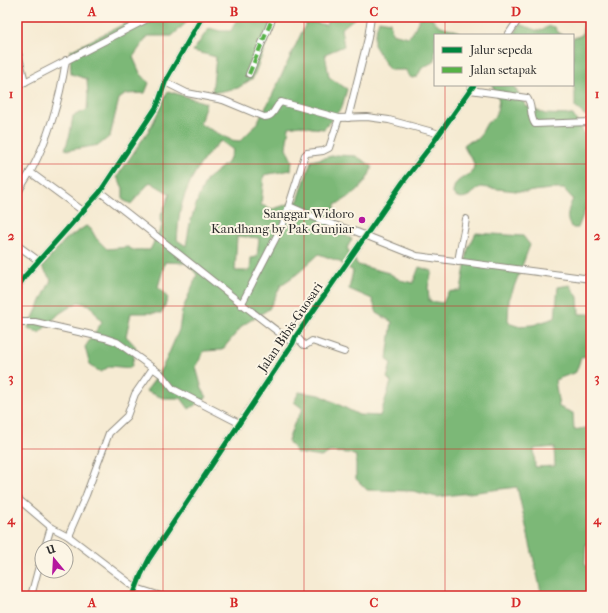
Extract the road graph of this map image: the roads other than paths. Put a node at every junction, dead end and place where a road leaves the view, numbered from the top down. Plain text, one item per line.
1 (18, 17) edge
2 (151, 17) edge
3 (202, 17) edge
4 (273, 17) edge
5 (371, 17) edge
6 (520, 17) edge
7 (17, 20) edge
8 (509, 34) edge
9 (17, 49) edge
10 (66, 60) junction
11 (249, 74) dead end
12 (25, 82) junction
13 (165, 82) junction
14 (17, 86) edge
15 (472, 87) edge
16 (338, 118) junction
17 (348, 118) junction
18 (591, 122) edge
19 (440, 134) junction
20 (30, 172) junction
21 (100, 192) junction
22 (17, 195) edge
23 (289, 206) junction
24 (82, 211) junction
25 (466, 218) dead end
26 (366, 236) junction
27 (17, 245) edge
28 (38, 261) junction
29 (458, 262) junction
30 (591, 278) edge
31 (17, 295) edge
32 (241, 305) junction
33 (17, 322) edge
34 (296, 336) junction
35 (293, 343) junction
36 (344, 352) dead end
37 (153, 368) junction
38 (239, 423) junction
39 (17, 498) edge
40 (51, 526) junction
41 (68, 536) junction
42 (47, 539) edge
43 (36, 579) edge
44 (136, 588) junction
45 (31, 596) edge
46 (133, 596) edge
47 (161, 596) edge

1 - 7 street
2 - 10 street
3 - 13 street
4 - 11 street
5 - 17 street
6 - 8 street
9 - 12 street
10 - 12 street
10 - 20 street
12 - 14 street
13 - 16 street
13 - 21 street
15 - 18 street
15 - 19 street, Jalan Bibis-Guosari
16 - 17 street
16 - 23 street
17 - 19 street
19 - 26 street, Jalan Bibis-Guosari
20 - 22 street
20 - 24 street
21 - 24 street
21 - 32 street
23 - 26 street
23 - 32 street
24 - 28 street
25 - 29 street
26 - 29 street
26 - 34 street, Jalan Bibis-Guosari
27 - 28 street
28 - 31 street
29 - 30 street
32 - 35 street
33 - 37 street
34 - 35 street, Jalan Bibis-Guosari
34 - 36 street
35 - 38 street, Jalan Bibis-Guosari
37 - 38 street
37 - 41 street
38 - 44 street, Jalan Bibis-Guosari
39 - 40 street
40 - 41 street
40 - 42 street
41 - 44 street
43 - 45 street
44 - 46 street, Jalan Bibis-Guosari
44 - 47 street

